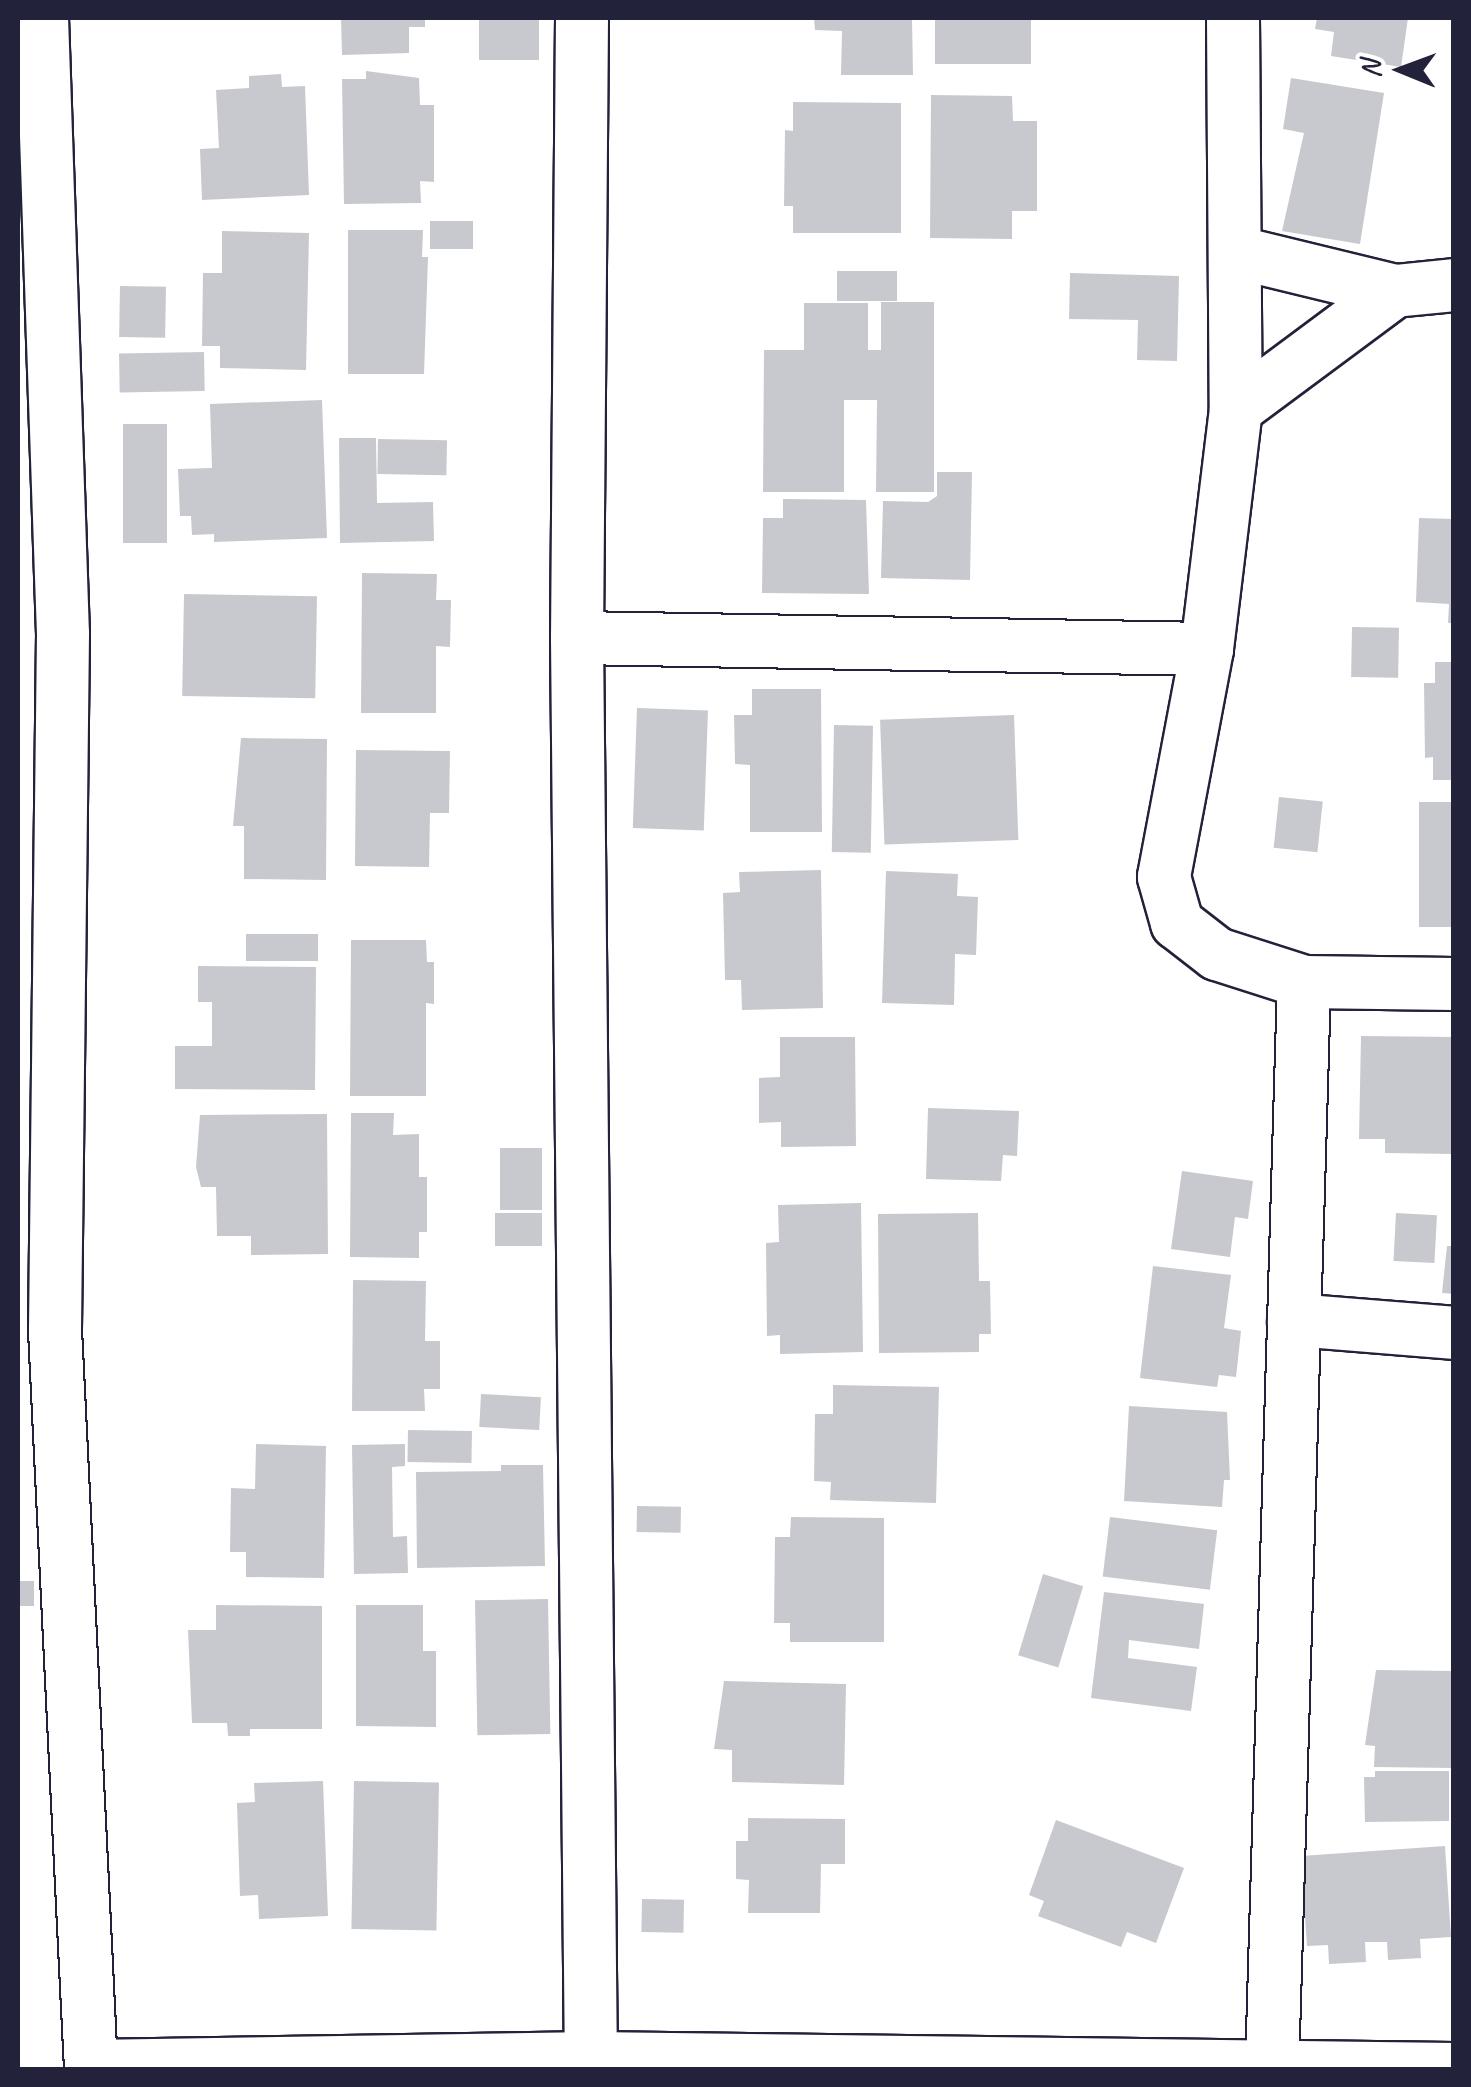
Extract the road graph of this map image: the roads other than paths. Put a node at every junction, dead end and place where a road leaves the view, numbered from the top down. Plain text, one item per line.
1 (42, 18) edge
2 (582, 18) edge
3 (1233, 18) edge
4 (1234, 252) junction
5 (1454, 285) edge
6 (1395, 291) junction
7 (1236, 408) junction
8 (577, 638) junction
9 (1207, 648) junction
10 (1304, 982) junction
11 (1454, 984) edge
12 (1294, 1320) junction
13 (1454, 1332) edge
14 (36, 1333) edge
15 (591, 2058) junction
16 (650, 2064) edge
17 (91, 2068) edge
18 (1454, 2068) edge
19 (1272, 2069) edge

1 - 14 street
2 - 8 street
3 - 4 street
4 - 6 street
4 - 7 street
5 - 6 street
6 - 7 street
7 - 9 street
8 - 9 street
8 - 15 street
9 - 10 street
10 - 11 street
10 - 12 street
12 - 13 street
12 - 19 street
14 - 17 street
15 - 16 street
15 - 17 street
16 - 19 street
18 - 19 street

